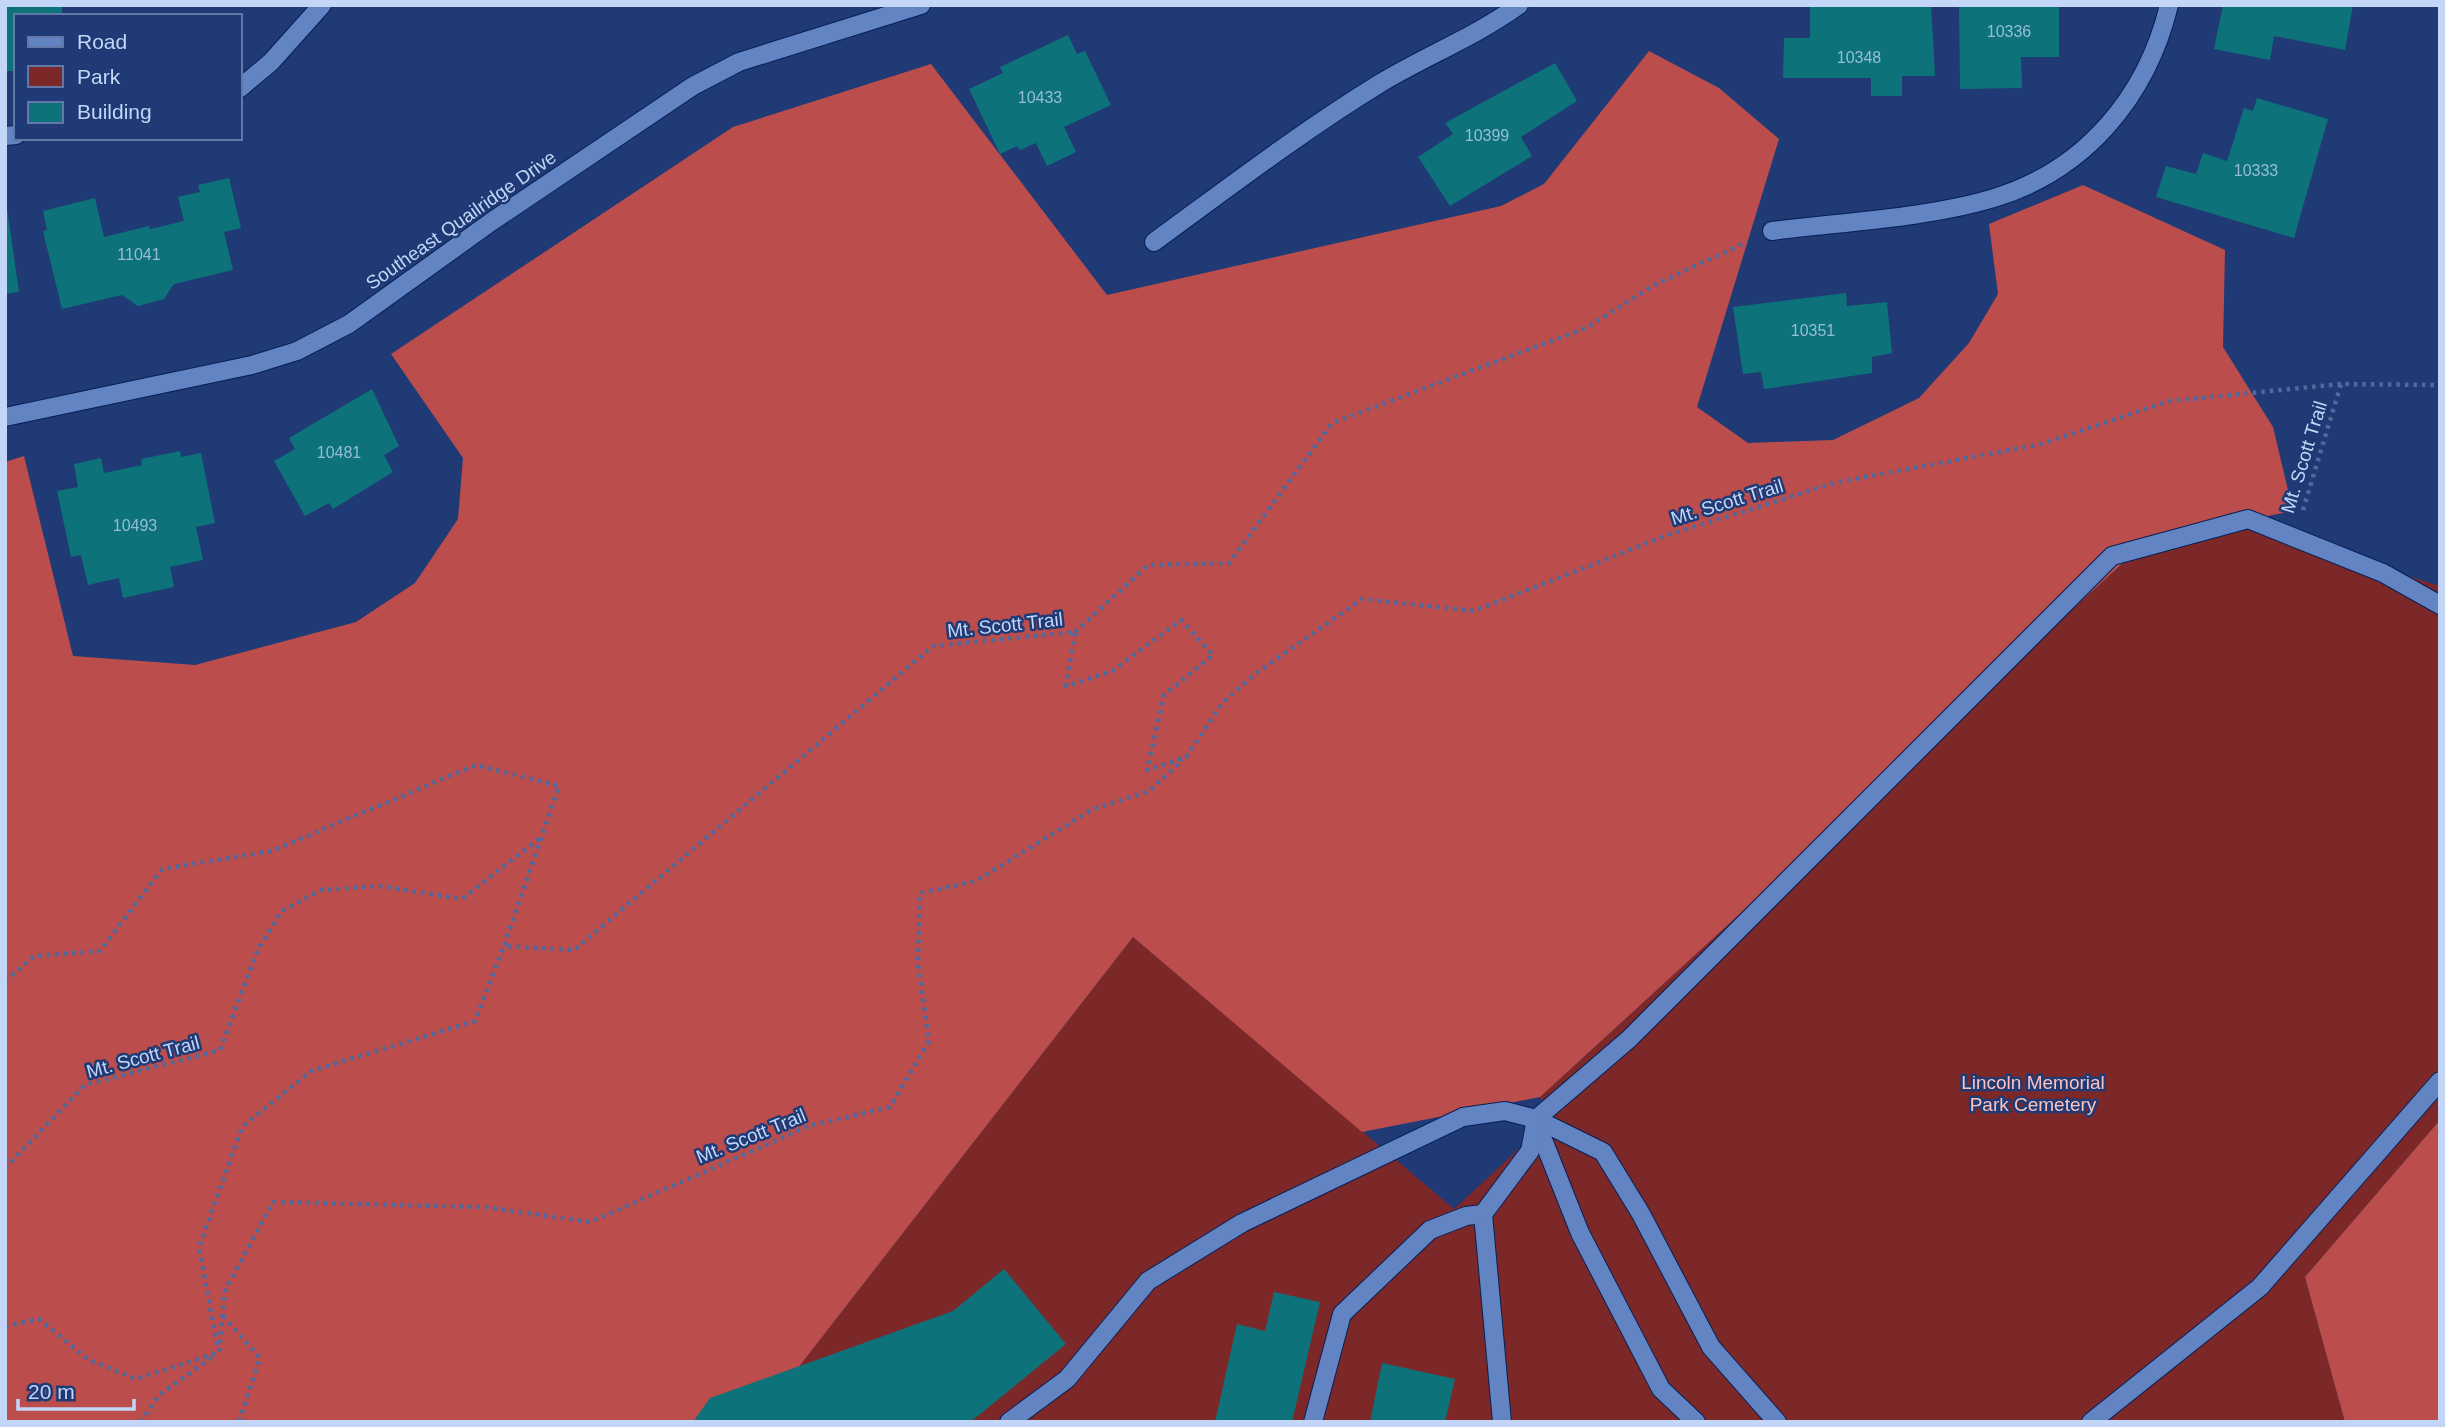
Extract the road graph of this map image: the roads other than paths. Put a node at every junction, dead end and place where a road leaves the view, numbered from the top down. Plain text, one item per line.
1 (322, 5) edge
2 (921, 5) edge
3 (1519, 5) edge
4 (2169, 5) edge
5 (242, 86) edge
6 (1772, 231) road end
7 (1154, 242) dead end
8 (5, 417) edge
9 (2440, 605) edge
10 (2440, 1081) edge
11 (1536, 1119) junction
12 (1483, 1214) junction
13 (1009, 1422) edge
14 (1313, 1422) edge
15 (1502, 1422) edge
16 (1696, 1422) edge
17 (1777, 1422) edge
18 (2091, 1422) edge

1 - 5 street
2 - 8 street, Southeast Quailridge Drive
3 - 7 street
4 - 6 street
9 - 11 street
10 - 18 street
11 - 12 street
11 - 13 street
11 - 16 street
11 - 17 street
12 - 14 street
12 - 15 street

